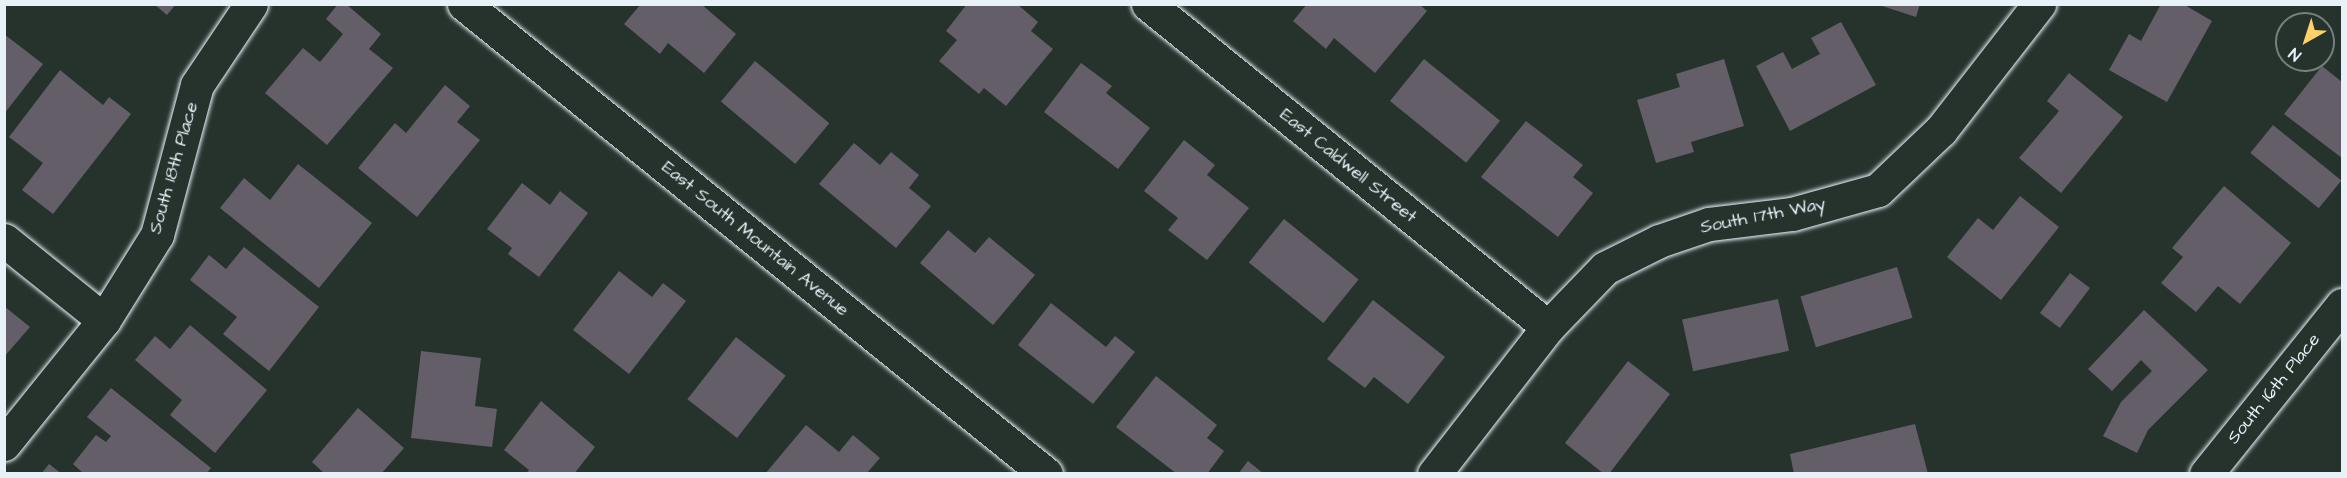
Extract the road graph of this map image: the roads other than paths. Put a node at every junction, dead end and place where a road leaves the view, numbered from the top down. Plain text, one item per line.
1 (251, 4) edge
2 (464, 4) edge
3 (1148, 4) edge
4 (2039, 4) edge
5 (4, 240) edge
6 (2343, 305) edge
7 (104, 320) junction
8 (1548, 327) junction
9 (4, 444) edge
10 (1046, 474) edge
11 (1434, 474) edge
12 (2206, 474) edge

1 - 7 street, South 18th Place
2 - 10 street, East South Mountain Avenue
3 - 8 street, East Caldwell Street
4 - 8 street, South 17th Way
5 - 7 street
6 - 12 street, South 16th Place
7 - 9 street, South 18th Place
8 - 11 street, South 17th Way

